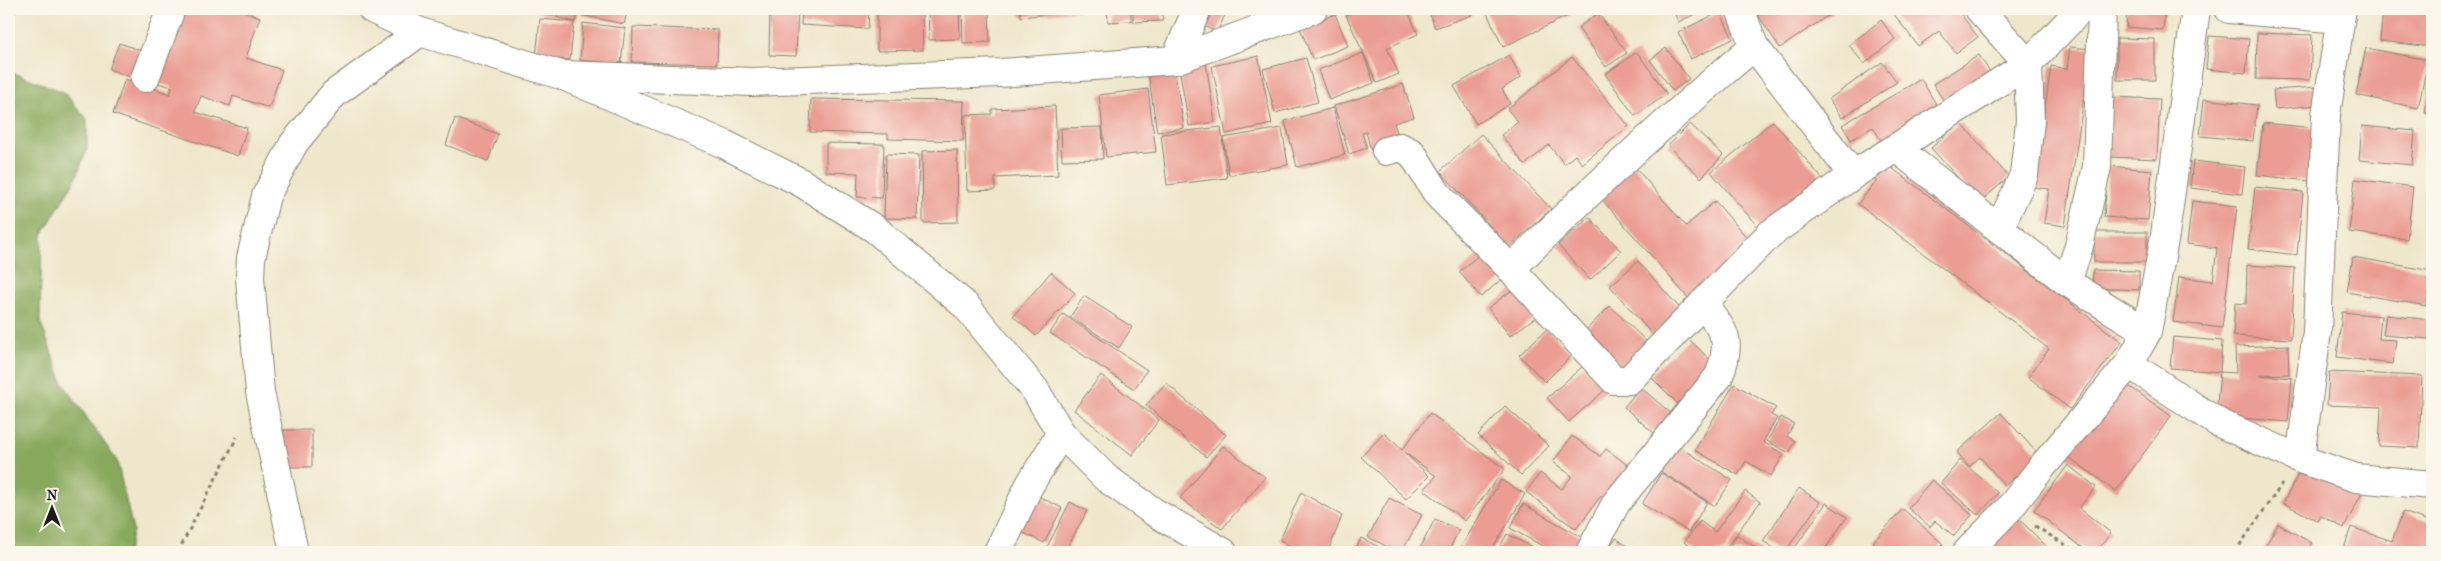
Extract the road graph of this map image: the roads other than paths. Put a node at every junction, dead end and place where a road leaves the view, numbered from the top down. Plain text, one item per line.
1 (171, 9) edge
2 (372, 9) edge
3 (1197, 9) edge
4 (1312, 9) edge
5 (1740, 9) edge
6 (1979, 9) edge
7 (2081, 9) edge
8 (2102, 9) edge
9 (2196, 9) edge
10 (2229, 9) edge
11 (2341, 14) edge
12 (420, 32) junction
13 (1754, 46) junction
14 (1175, 60) junction
15 (2028, 64) junction
16 (561, 75) junction
17 (144, 78) dead end
18 (1896, 148) junction
19 (1386, 150) dead end
20 (1853, 175) junction
21 (1999, 229) junction
22 (1511, 269) junction
23 (2067, 282) junction
24 (1703, 303) junction
25 (2147, 332) junction
26 (2129, 364) junction
27 (1061, 433) junction
28 (2300, 459) junction
29 (2432, 485) edge
30 (294, 552) edge
31 (998, 552) edge
32 (1223, 552) edge
33 (1590, 552) edge
34 (1967, 552) edge

1 - 17 street
2 - 12 street
3 - 14 street
4 - 14 street
5 - 13 street
6 - 15 street
7 - 15 street
8 - 23 street
9 - 25 street
10 - 11 street
11 - 28 street
12 - 16 street
12 - 30 street
13 - 20 street
13 - 22 street
14 - 16 street
15 - 18 street
15 - 21 street
16 - 27 street
18 - 20 street
18 - 21 street
19 - 22 street
20 - 24 street
21 - 23 street
22 - 24 street
23 - 25 street
24 - 33 street
25 - 26 street
26 - 28 street
26 - 34 street
27 - 31 street
27 - 32 street
28 - 29 street

